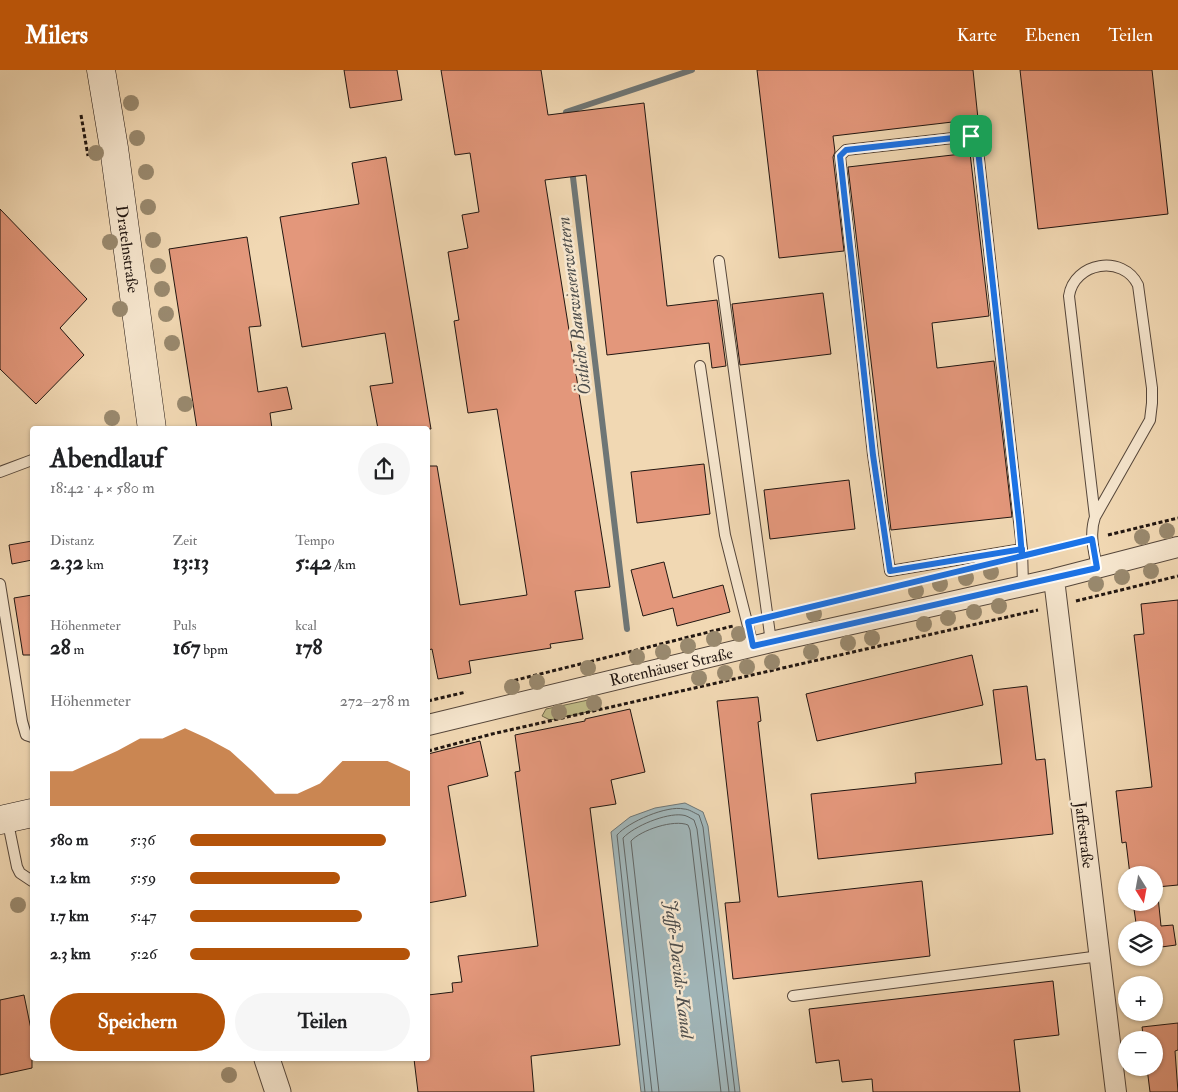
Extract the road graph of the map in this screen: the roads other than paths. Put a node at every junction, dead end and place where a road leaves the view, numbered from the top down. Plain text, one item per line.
1 (101, 70) edge
2 (719, 261) dead end
3 (700, 366) dead end
4 (152, 426) edge
5 (30, 461) edge
6 (0, 472) edge
7 (1095, 517) junction
8 (1178, 547) edge
9 (1022, 552) junction
10 (1097, 568) junction
11 (1054, 579) junction
12 (0, 584) edge
13 (1024, 585) junction
14 (762, 644) junction
15 (430, 725) edge
16 (30, 736) edge
17 (13, 817) edge
18 (30, 880) edge
19 (1100, 956) junction
20 (793, 996) dead end
21 (268, 1061) edge
22 (278, 1092) edge
23 (1116, 1092) edge

1 - 4 main road, Dratelnstraße
2 - 14 lane
3 - 14 lane
5 - 6 lane
7 - 7 lane
7 - 10 lane
8 - 10 street, Rotenhäuser Straße
9 - 9 lane
9 - 13 lane
10 - 11 street, Rotenhäuser Straße
11 - 13 street, Rotenhäuser Straße
11 - 19 street, Jaffestraße
12 - 16 lane
13 - 14 street, Rotenhäuser Straße
14 - 15 street, Rotenhäuser Straße
17 - 18 lane
19 - 20 lane
19 - 23 street, Jaffestraße
21 - 22 street

